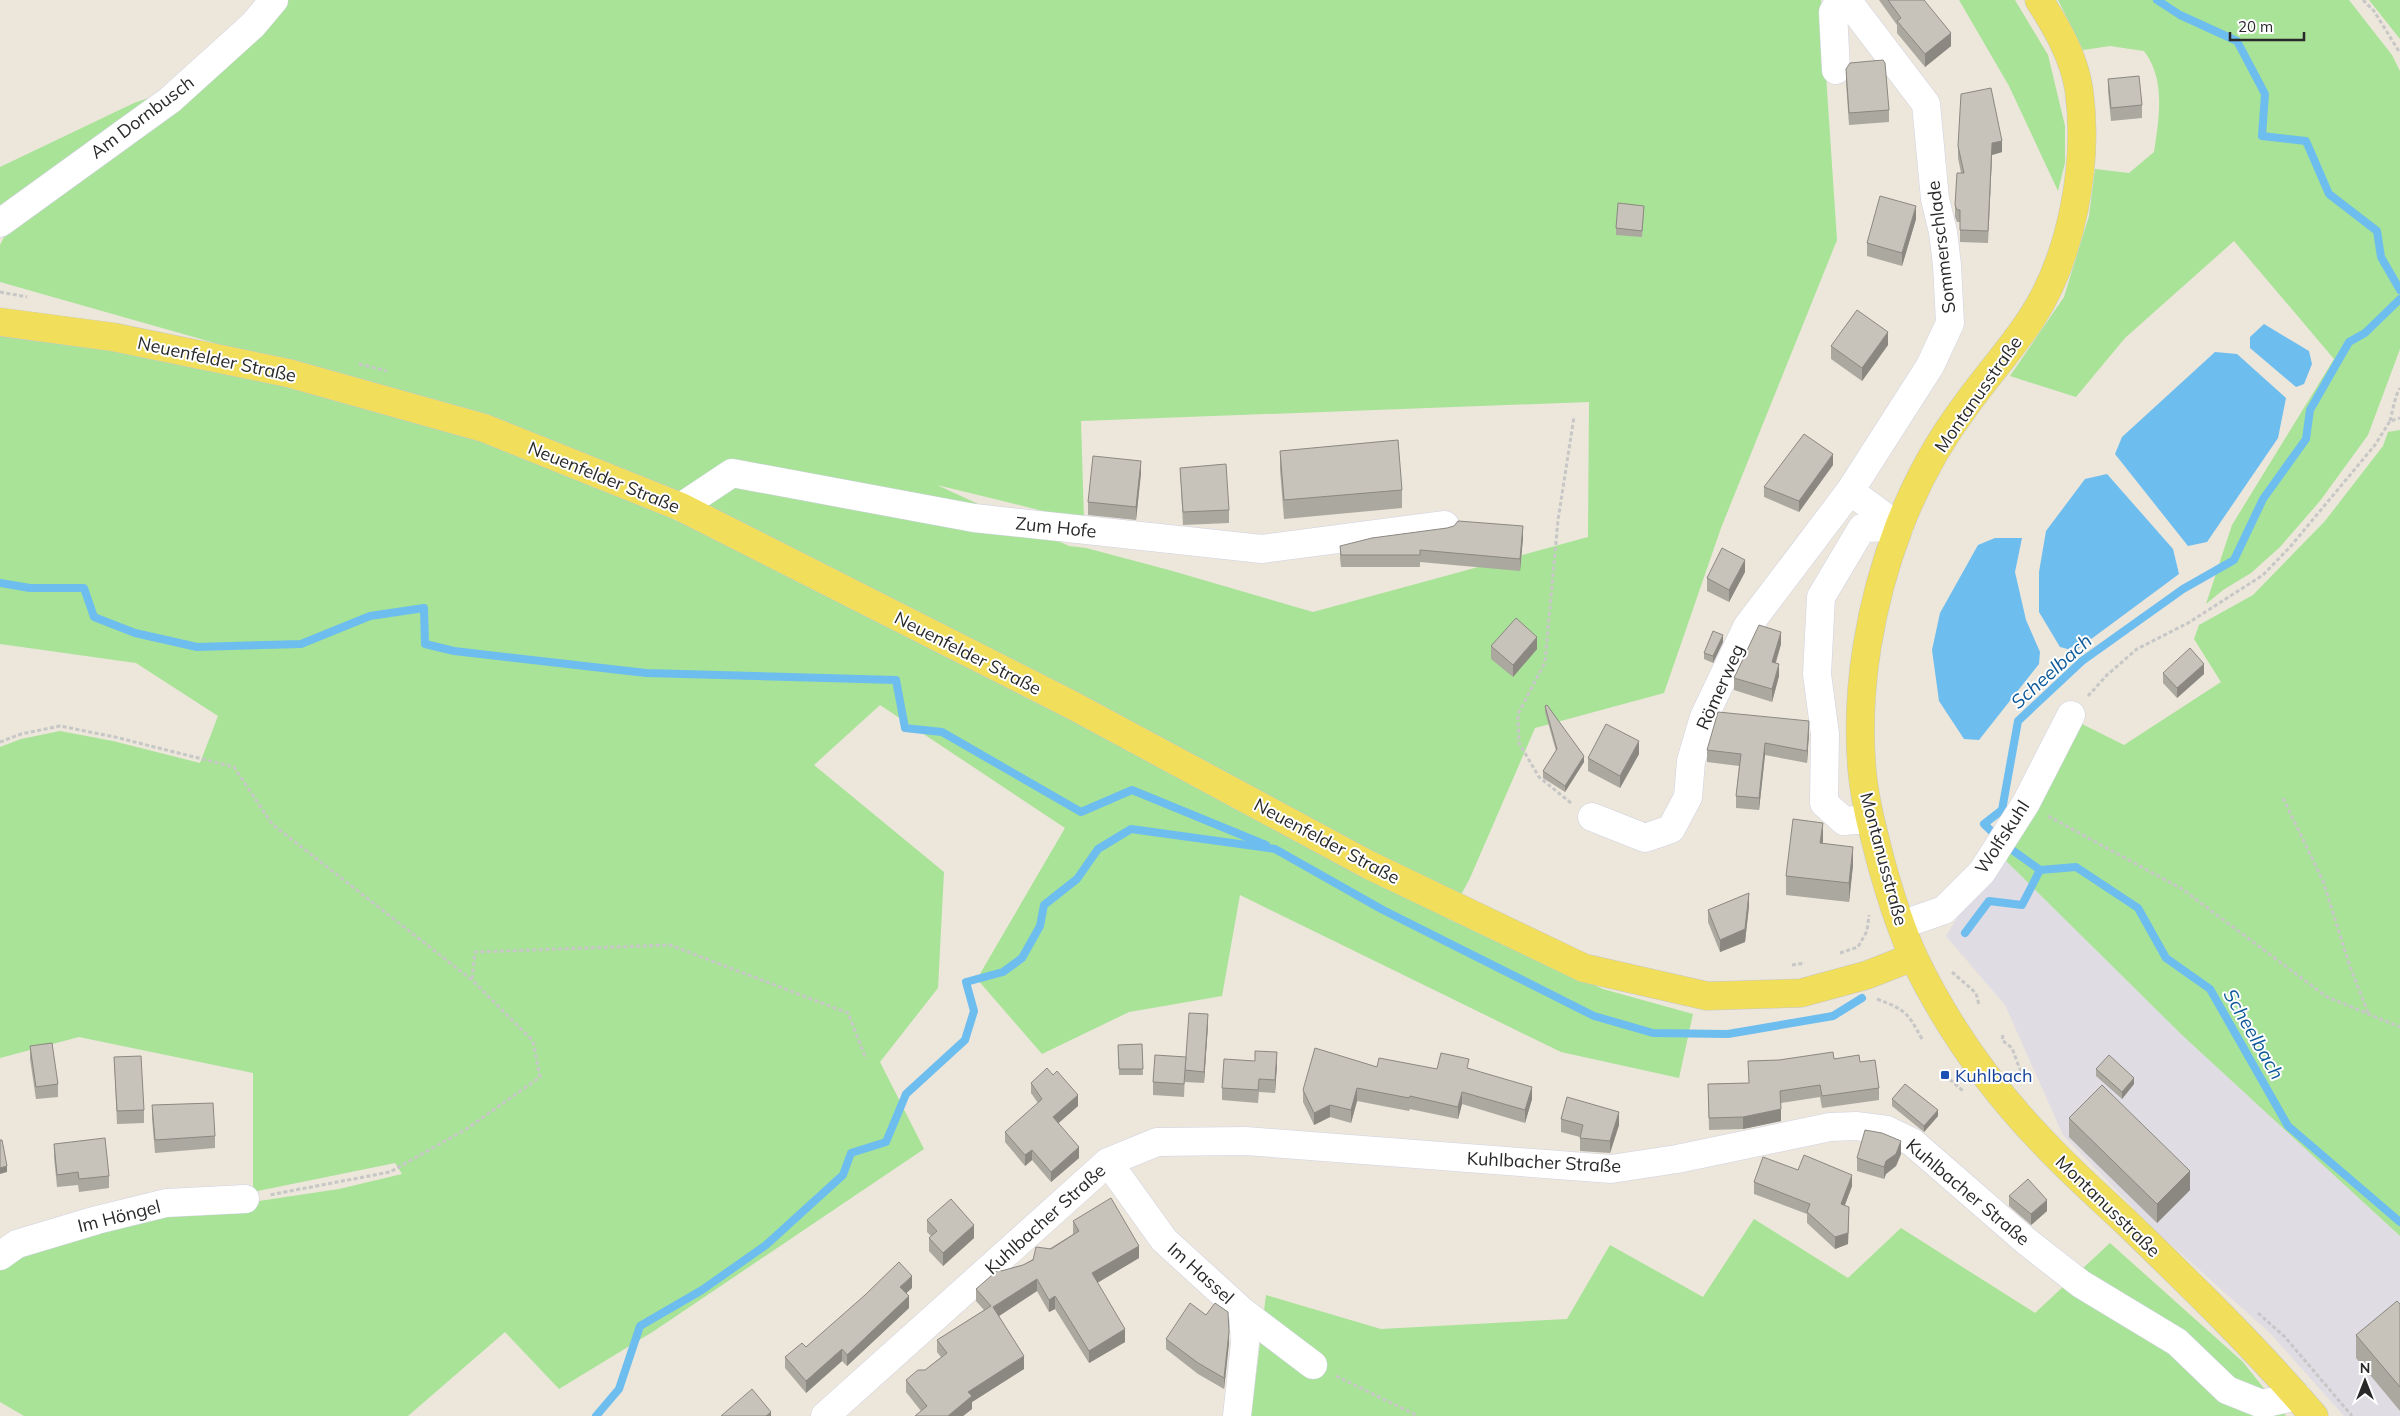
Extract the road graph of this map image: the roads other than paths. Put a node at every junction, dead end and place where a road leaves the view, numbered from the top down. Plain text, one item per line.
1 (274, 0) edge
2 (1840, 0) edge
3 (1847, 0) edge
4 (2040, 0) edge
5 (1836, 70) dead end
6 (0, 222) edge
7 (0, 322) edge
8 (1850, 491) junction
9 (681, 508) junction
10 (1445, 525) dead end
11 (1899, 527) junction
12 (2071, 715) road end
13 (1592, 817) road end
14 (1869, 818) junction
15 (1901, 925) junction
16 (1914, 957) junction
17 (1108, 1162) junction
18 (245, 1199) road end
19 (0, 1256) edge
20 (1243, 1312) junction
21 (1313, 1365) road end
22 (2306, 1406) edge
23 (824, 1416) edge
24 (1237, 1416) edge

1 - 6 street, Am Dornbusch
2 - 5 street
3 - 8 street, Sommerschlade
4 - 11 main road, Montanusstraße
7 - 9 main road, Neuenfelder Straße
8 - 11 street
8 - 13 street, Römerweg
9 - 10 street, Zum Hofe
9 - 16 main road, Neuenfelder Straße
11 - 14 main road, Montanusstraße
11 - 14 street
12 - 15 street, Wolfskuhl
14 - 15 main road, Montanusstraße
15 - 16 main road, Montanusstraße
16 - 22 main road, Montanusstraße
17 - 20 street, Im Hassel
17 - 22 street, Kuhlbacher Straße
17 - 23 street, Kuhlbacher Straße
18 - 19 street, Im Höngel
20 - 21 street, Im Hassel
20 - 24 street

